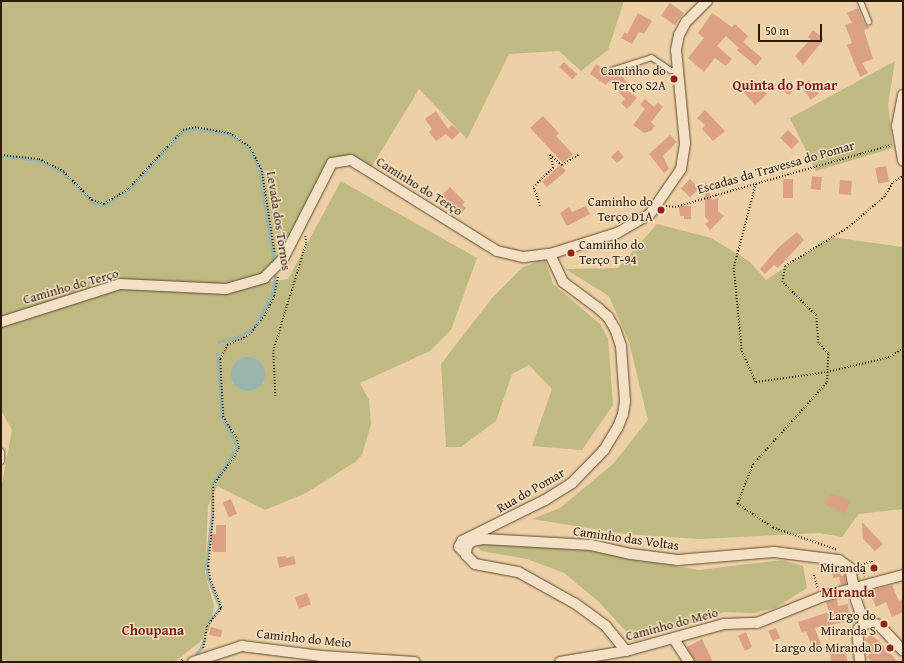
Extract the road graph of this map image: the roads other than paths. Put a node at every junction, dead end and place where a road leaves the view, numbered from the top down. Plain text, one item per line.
1 (707, 1) edge
2 (860, 1) edge
3 (868, 21) dead end
4 (611, 70) dead end
5 (677, 70) junction
6 (903, 96) edge
7 (903, 160) edge
8 (550, 254) junction
9 (1, 322) edge
10 (1, 451) edge
11 (1, 461) edge
12 (464, 552) junction
13 (903, 575) edge
14 (854, 589) junction
15 (864, 623) junction
16 (674, 639) junction
17 (626, 651) junction
18 (903, 651) edge
19 (189, 660) edge
20 (415, 662) edge
21 (560, 662) edge
22 (688, 662) edge
23 (860, 662) edge

1 - 5 street, Caminho do Terço
2 - 3 lane
4 - 5 lane
5 - 8 street, Caminho do Terço
6 - 7 street
8 - 9 street, Caminho do Terço
8 - 12 street, Rua do Pomar
10 - 11 lane
12 - 14 street, Caminho das Voltas
12 - 17 street
13 - 14 street, Caminho do Meio
14 - 15 street
14 - 16 street, Caminho do Meio
15 - 18 street
15 - 23 street
16 - 17 street, Caminho do Meio
16 - 22 street
17 - 21 street, Caminho do Meio
19 - 20 street, Caminho do Meio

